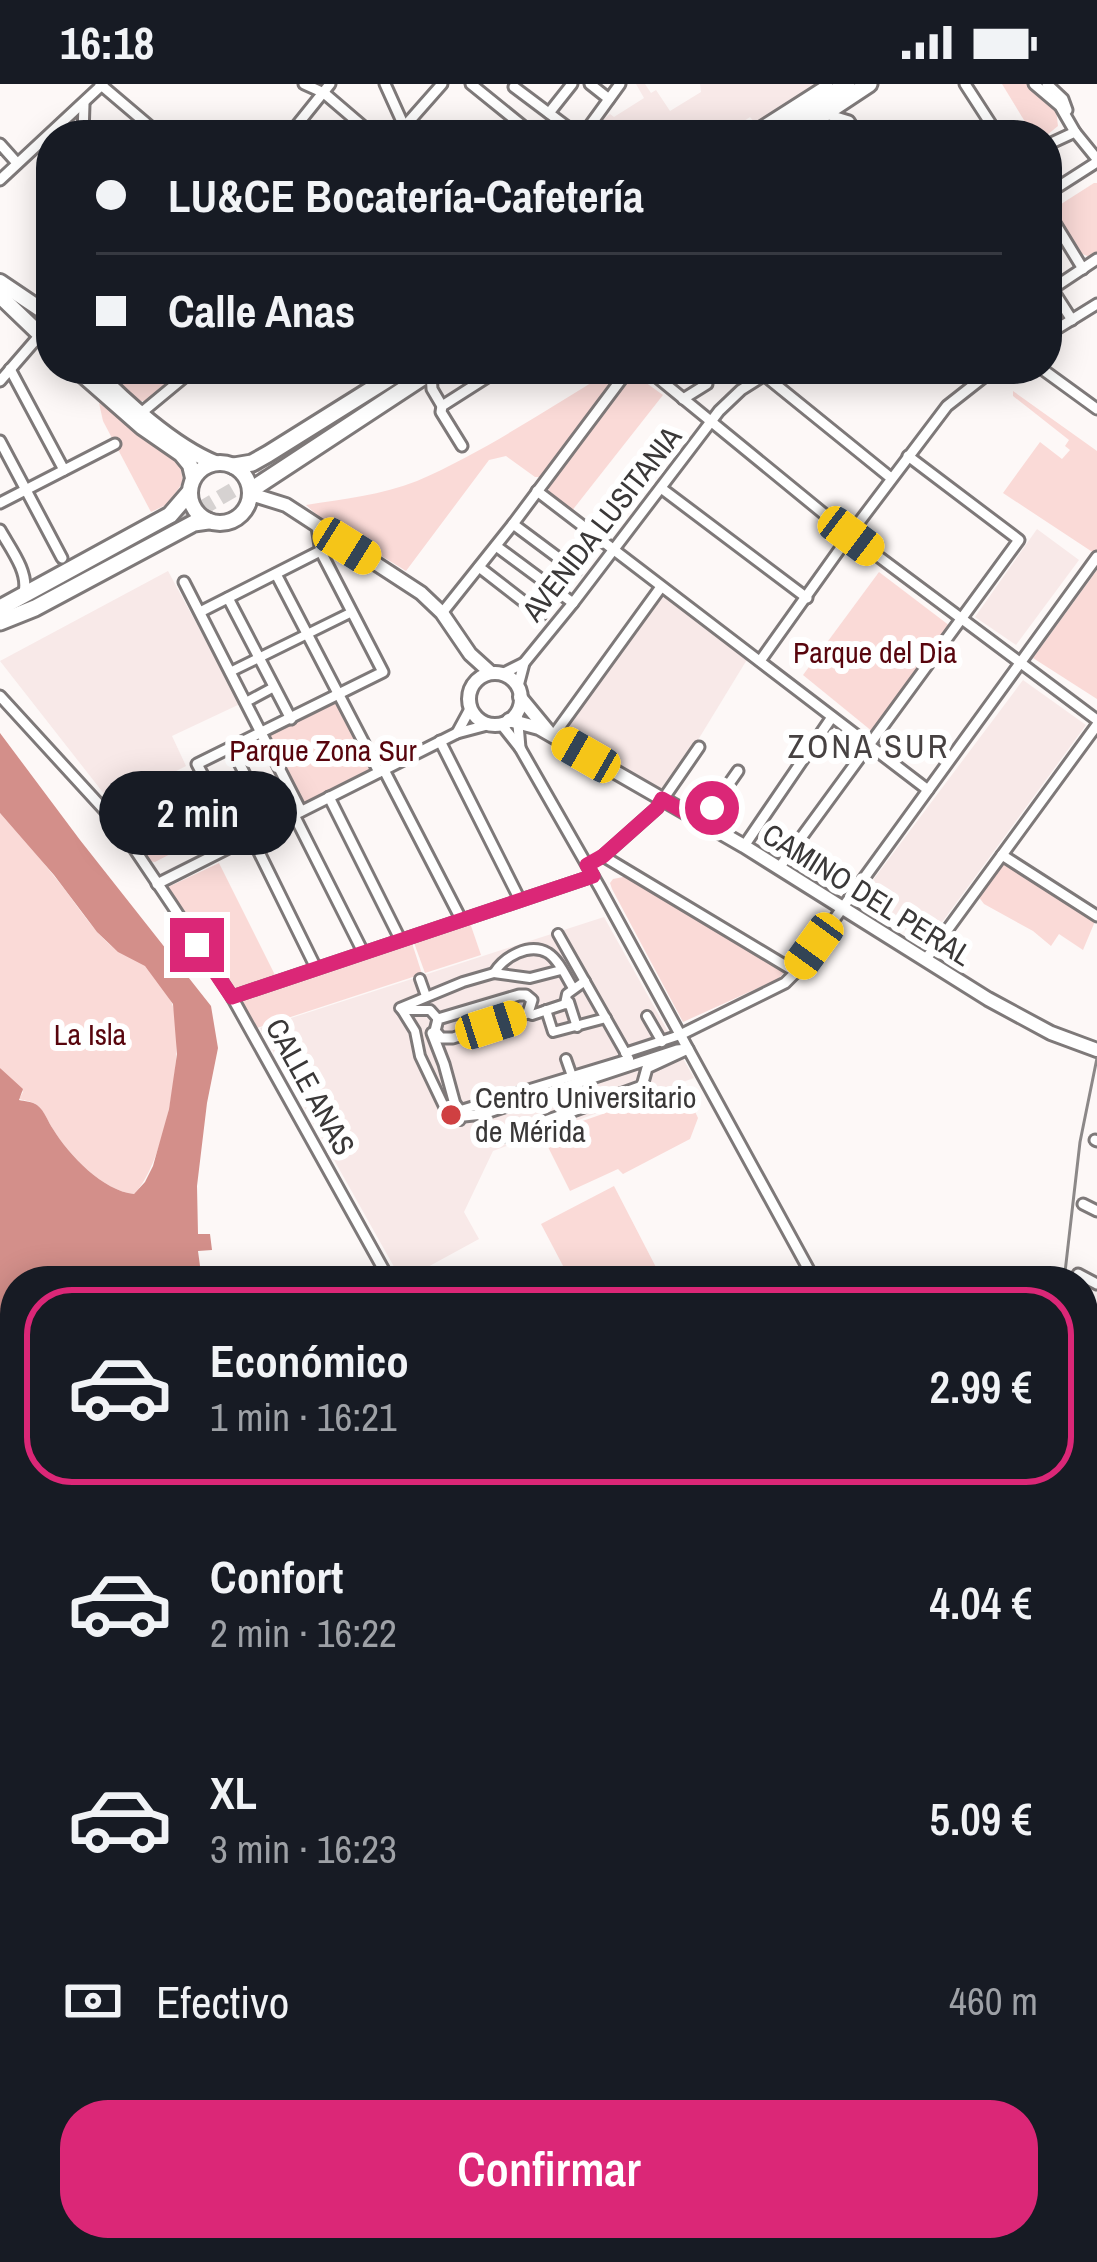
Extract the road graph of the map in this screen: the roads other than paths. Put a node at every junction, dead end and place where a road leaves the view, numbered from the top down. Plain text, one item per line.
1 (304, 84) edge
2 (386, 84) edge
3 (442, 84) edge
4 (471, 84) edge
5 (572, 84) edge
6 (590, 84) edge
7 (620, 84) edge
8 (828, 84) edge
9 (869, 84) edge
10 (965, 84) edge
11 (1034, 84) edge
12 (1047, 84) edge
13 (102, 85) edge
14 (516, 85) edge
15 (327, 87) edge
16 (851, 89) edge
17 (609, 99) junction
18 (84, 104) junction
19 (498, 106) junction
20 (549, 113) junction
21 (826, 113) junction
22 (66, 120) edge
23 (83, 120) edge
24 (143, 120) edge
25 (301, 120) edge
26 (359, 120) edge
27 (397, 120) edge
28 (411, 120) edge
29 (515, 120) edge
30 (559, 120) edge
31 (592, 120) edge
32 (772, 120) edge
33 (796, 120) edge
34 (815, 120) edge
35 (846, 120) edge
36 (849, 120) edge
37 (988, 120) edge
38 (1075, 132) junction
39 (1062, 138) edge
40 (0, 144) edge
41 (36, 147) edge
42 (1097, 160) edge
43 (17, 164) junction
44 (0, 179) edge
45 (1062, 184) edge
46 (1062, 235) edge
47 (1097, 259) edge
48 (1083, 269) junction
49 (1062, 279) edge
50 (0, 282) edge
51 (0, 296) edge
52 (1062, 304) edge
53 (1097, 304) edge
54 (36, 306) edge
55 (1072, 320) junction
56 (1062, 326) edge
57 (36, 330) edge
58 (36, 345) edge
59 (10, 369) junction
60 (0, 381) edge
61 (93, 384) edge
62 (109, 384) edge
63 (176, 384) edge
64 (403, 384) edge
65 (406, 384) edge
66 (407, 384) edge
67 (428, 384) edge
68 (476, 384) edge
69 (617, 384) edge
70 (664, 384) edge
71 (705, 384) edge
72 (750, 384) edge
73 (783, 384) edge
74 (975, 384) edge
75 (1062, 384) edge
76 (683, 400) junction
77 (442, 406) junction
78 (1097, 409) edge
79 (141, 413) junction
80 (710, 422) junction
81 (0, 441) edge
82 (115, 444) dead end
83 (462, 446) dead end
84 (908, 456) junction
85 (215, 463) junction
86 (234, 466) junction
87 (64, 470) junction
88 (262, 471) tunnel mouth
89 (891, 478) junction
90 (191, 485) junction
91 (661, 488) junction
92 (26, 489) junction
93 (537, 491) junction
94 (250, 492) junction
95 (0, 502) edge
96 (273, 502) junction
97 (245, 510) junction
98 (179, 519) tunnel mouth
99 (208, 521) junction
100 (513, 524) junction
101 (317, 527) junction
102 (0, 530) edge
103 (851, 536) junction
104 (340, 542) junction
105 (496, 545) junction
106 (613, 551) junction
107 (321, 552) junction
108 (1097, 557) edge
109 (62, 558) dead end
110 (479, 568) junction
111 (576, 572) dead end
112 (276, 574) junction
113 (184, 581) dead end
114 (661, 587) junction
115 (24, 592) junction
116 (228, 598) junction
117 (806, 598) junction
118 (573, 604) junction
119 (200, 612) junction
120 (352, 612) junction
121 (442, 613) junction
122 (0, 615) edge
123 (541, 615) dead end
124 (963, 620) junction
125 (307, 634) junction
126 (470, 654) junction
127 (259, 658) junction
128 (760, 661) junction
129 (1019, 662) junction
130 (524, 663) junction
131 (230, 672) junction
132 (496, 673) junction
133 (474, 682) junction
134 (274, 687) junction
135 (519, 692) junction
136 (338, 695) junction
137 (0, 696) edge
138 (246, 702) junction
139 (470, 709) junction
140 (832, 717) junction
141 (291, 718) junction
142 (507, 721) junction
143 (1097, 723) edge
144 (262, 733) junction
145 (457, 733) junction
146 (553, 736) junction
147 (440, 742) junction
148 (869, 746) junction
149 (231, 747) junction
150 (698, 747) dead end
151 (520, 748) junction
152 (381, 771) junction
153 (738, 771) dead end
154 (928, 790) junction
155 (329, 797) junction
156 (662, 799) junction
157 (297, 813) junction
158 (702, 822) junction
159 (271, 826) junction
160 (251, 836) junction
161 (238, 843) junction
162 (744, 846) junction
163 (1002, 855) junction
164 (603, 856) junction
165 (779, 868) junction
166 (590, 870) junction
167 (157, 884) junction
168 (520, 900) junction
169 (843, 906) junction
170 (1097, 916) edge
171 (460, 920) junction
172 (558, 934) dead end
173 (400, 939) junction
174 (363, 952) junction
175 (926, 959) junction
176 (316, 968) junction
177 (561, 970) junction
178 (796, 971) junction
179 (494, 973) junction
180 (513, 976) junction
181 (587, 978) junction
182 (420, 979) dead end
183 (573, 988) junction
184 (426, 996) junction
185 (516, 996) junction
186 (232, 997) junction
187 (565, 1004) junction
188 (402, 1010) junction
189 (546, 1010) junction
190 (606, 1012) junction
191 (528, 1013) junction
192 (647, 1016) dead end
193 (437, 1021) junction
194 (577, 1027) junction
195 (680, 1035) junction
196 (450, 1038) junction
197 (662, 1042) junction
198 (688, 1049) junction
199 (1097, 1050) edge
200 (626, 1053) junction
201 (566, 1059) dead end
202 (444, 1064) junction
203 (636, 1064) junction
204 (645, 1074) junction
205 (572, 1076) junction
206 (496, 1082) dead end
207 (501, 1098) junction
208 (459, 1112) junction
209 (484, 1120) junction
210 (1083, 1204) dead end
211 (1097, 1211) edge
212 (382, 1266) edge
213 (806, 1266) edge

1 - 15 street
2 - 27 street
3 - 28 street
4 - 19 street
5 - 20 street
6 - 17 street
7 - 17 street
8 - 32 street
9 - 16 highway
10 - 37 street
11 - 38 street
12 - 38 street
13 - 18 street
13 - 24 street
14 - 19 street
14 - 20 street
15 - 25 street
15 - 26 street
16 - 21 highway
16 - 33 highway
16 - 36 street
17 - 31 street
18 - 22 street
18 - 23 street
19 - 29 street
20 - 30 street
21 - 34 highway
21 - 35 street
38 - 39 street
38 - 42 street
40 - 43 street
41 - 43 street
42 - 45 street
43 - 44 street
46 - 48 street
47 - 48 street
48 - 49 street
50 - 54 main road
51 - 57 main road
52 - 55 street
53 - 55 street
55 - 56 street
58 - 59 street
59 - 60 street
59 - 87 street
61 - 90 main road
62 - 79 main road
63 - 79 street
64 - 86 highway
65 - 88 highway
66 - 94 highway
67 - 77 street
68 - 77 street
69 - 93 street
70 - 76 street
71 - 76 street
72 - 80 street, AVENIDA LUSITANIA
73 - 89 street
74 - 84 street
75 - 78 street
76 - 80 street
77 - 83 street
79 - 85 main road
80 - 91 street, AVENIDA LUSITANIA
80 - 103 street
81 - 92 street
82 - 87 street
84 - 89 street
84 - 124 street
85 - 86 main road
85 - 90 main road
86 - 94 main road
87 - 92 street
89 - 103 street
90 - 99 main road
90 - 115 highway
91 - 106 street, AVENIDA LUSITANIA
91 - 117 street
92 - 95 street
92 - 109 street
93 - 100 street
93 - 106 street
94 - 96 street
94 - 97 main road
96 - 97 street
96 - 101 street
97 - 99 main road
98 - 122 highway
99 - 122 highway
100 - 105 street
100 - 111 street
101 - 104 street
101 - 107 street
102 - 115 street
103 - 117 street
103 - 124 street
104 - 107 street
104 - 121 street
105 - 110 street
105 - 118 street
106 - 114 street
106 - 118 street, AVENIDA LUSITANIA
107 - 112 street
107 - 120 street
108 - 129 street
110 - 121 street
110 - 123 street
112 - 116 street
112 - 125 street
113 - 119 street
114 - 128 street
114 - 146 street
115 - 122 highway
116 - 119 street
116 - 127 street
117 - 128 street
118 - 130 street, AVENIDA LUSITANIA
119 - 131 street
120 - 125 street
120 - 136 street
121 - 126 street
124 - 129 street
124 - 148 street
125 - 127 street
125 - 136 street
126 - 132 street
126 - 133 street
127 - 131 street
127 - 134 street
128 - 140 street
129 - 143 street
129 - 154 street
130 - 132 street, AVENIDA LUSITANIA
130 - 135 street, AVENIDA LUSITANIA
131 - 138 street
132 - 133 street
132 - 135 street
133 - 139 street
134 - 138 street
134 - 141 street
135 - 142 street
135 - 146 street, CAMINO DEL PERAL
136 - 141 street
136 - 152 street
137 - 167 street, CALLE ANAS
138 - 144 street
139 - 142 street
139 - 145 street
140 - 148 street
140 - 162 street
141 - 144 street
142 - 145 street
142 - 146 street, CAMINO DEL PERAL
142 - 151 street
142 - 151 street
143 - 163 street
144 - 149 street
144 - 157 street
145 - 147 street
146 - 156 street, CAMINO DEL PERAL
147 - 152 street
147 - 168 street
148 - 154 street
148 - 165 street
149 - 159 street
149 - 161 street
150 - 156 street
151 - 166 street
152 - 155 street
152 - 171 street
153 - 158 street
154 - 169 street
155 - 157 street
155 - 173 street
156 - 158 street, CAMINO DEL PERAL
156 - 164 street
157 - 159 street
157 - 174 street
158 - 162 street, CAMINO DEL PERAL
159 - 160 street
160 - 161 street
160 - 176 street
161 - 167 street
162 - 165 street, CAMINO DEL PERAL
163 - 170 street
163 - 175 street
164 - 166 street
164 - 178 street
165 - 169 street, CAMINO DEL PERAL
166 - 168 street
166 - 195 street
167 - 186 street, CALLE ANAS
168 - 171 street
169 - 175 street, CAMINO DEL PERAL
169 - 178 street
171 - 173 street
172 - 181 street
173 - 174 street
174 - 176 street
175 - 199 street, CAMINO DEL PERAL
176 - 186 street
177 - 179 street
177 - 180 street
177 - 183 street
178 - 195 street
179 - 180 street
179 - 184 street
180 - 185 street
181 - 183 street
181 - 190 street
182 - 184 street
183 - 187 street
184 - 188 street
185 - 191 street
185 - 193 street
186 - 212 street, CALLE ANAS
187 - 189 street
187 - 194 street
188 - 193 street
188 - 208 street
189 - 191 street
189 - 194 street
190 - 194 street
190 - 200 street
191 - 196 street
192 - 197 street
193 - 196 street
193 - 202 street
195 - 197 street
195 - 198 street
196 - 202 street
197 - 200 street
198 - 203 street
198 - 204 street
198 - 213 street
200 - 205 street
201 - 205 street
202 - 208 street
203 - 204 street
203 - 209 street
204 - 209 street
205 - 207 street
206 - 207 street
207 - 208 street
208 - 209 street
210 - 211 street

